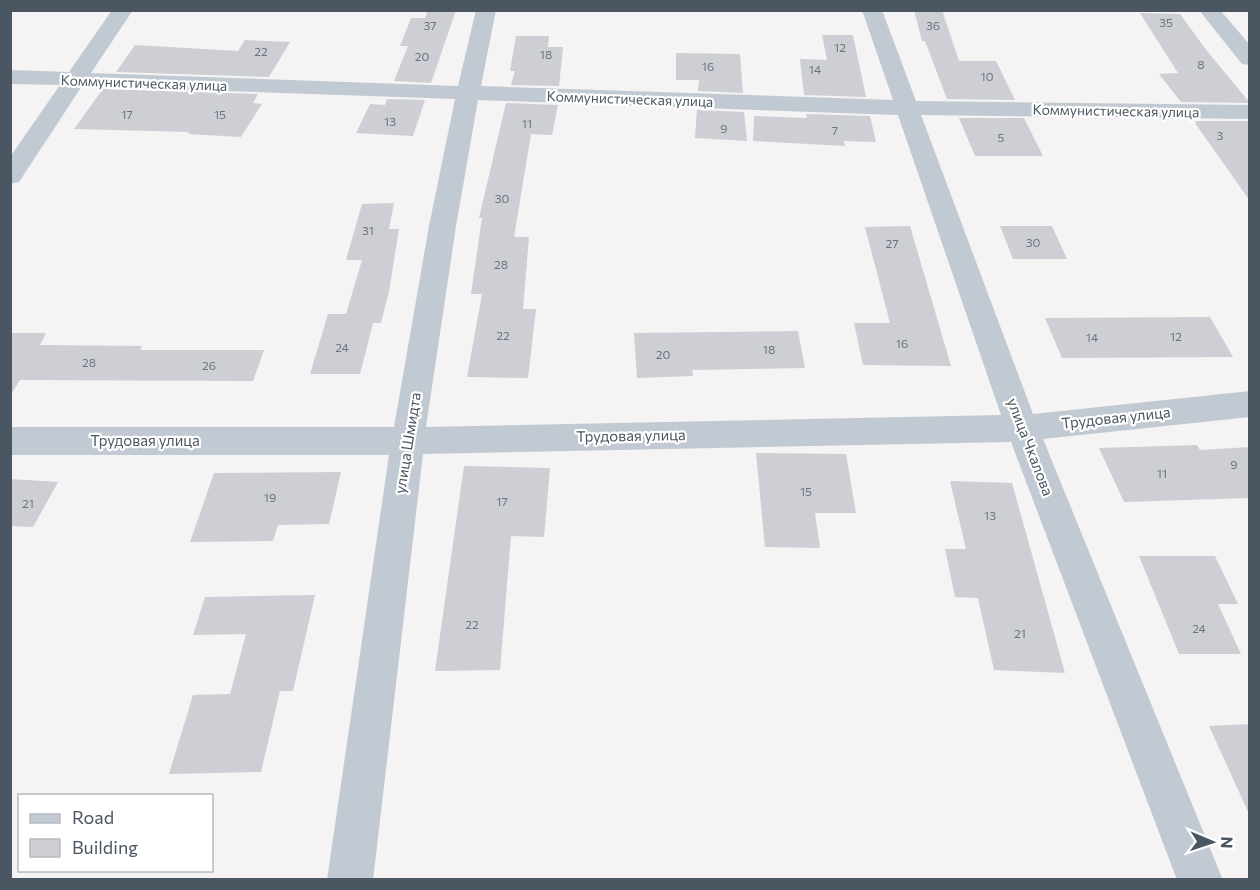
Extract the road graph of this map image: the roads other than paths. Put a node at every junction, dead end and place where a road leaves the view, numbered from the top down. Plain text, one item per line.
1 (123, 10) edge
2 (486, 10) edge
3 (872, 10) edge
4 (1209, 10) edge
5 (1250, 58) edge
6 (10, 77) edge
7 (74, 81) junction
8 (467, 93) junction
9 (909, 108) junction
10 (1250, 112) edge
11 (10, 176) edge
12 (1250, 404) edge
13 (1022, 428) junction
14 (10, 441) edge
15 (406, 441) junction
16 (348, 871) edge
17 (1200, 879) edge

1 - 7 street
2 - 8 street, улица Шмидта
3 - 9 street, улица Чкалова
4 - 5 street
6 - 7 street, Коммунистическая улица
7 - 8 street, Коммунистическая улица
7 - 11 street
8 - 9 street, Коммунистическая улица
8 - 15 street, улица Шмидта
9 - 10 street, Коммунистическая улица
9 - 13 street, улица Чкалова
12 - 13 street, Трудовая улица
13 - 15 street, Трудовая улица
13 - 17 street, улица Чкалова
14 - 15 street, Трудовая улица
15 - 16 street, улица Шмидта

